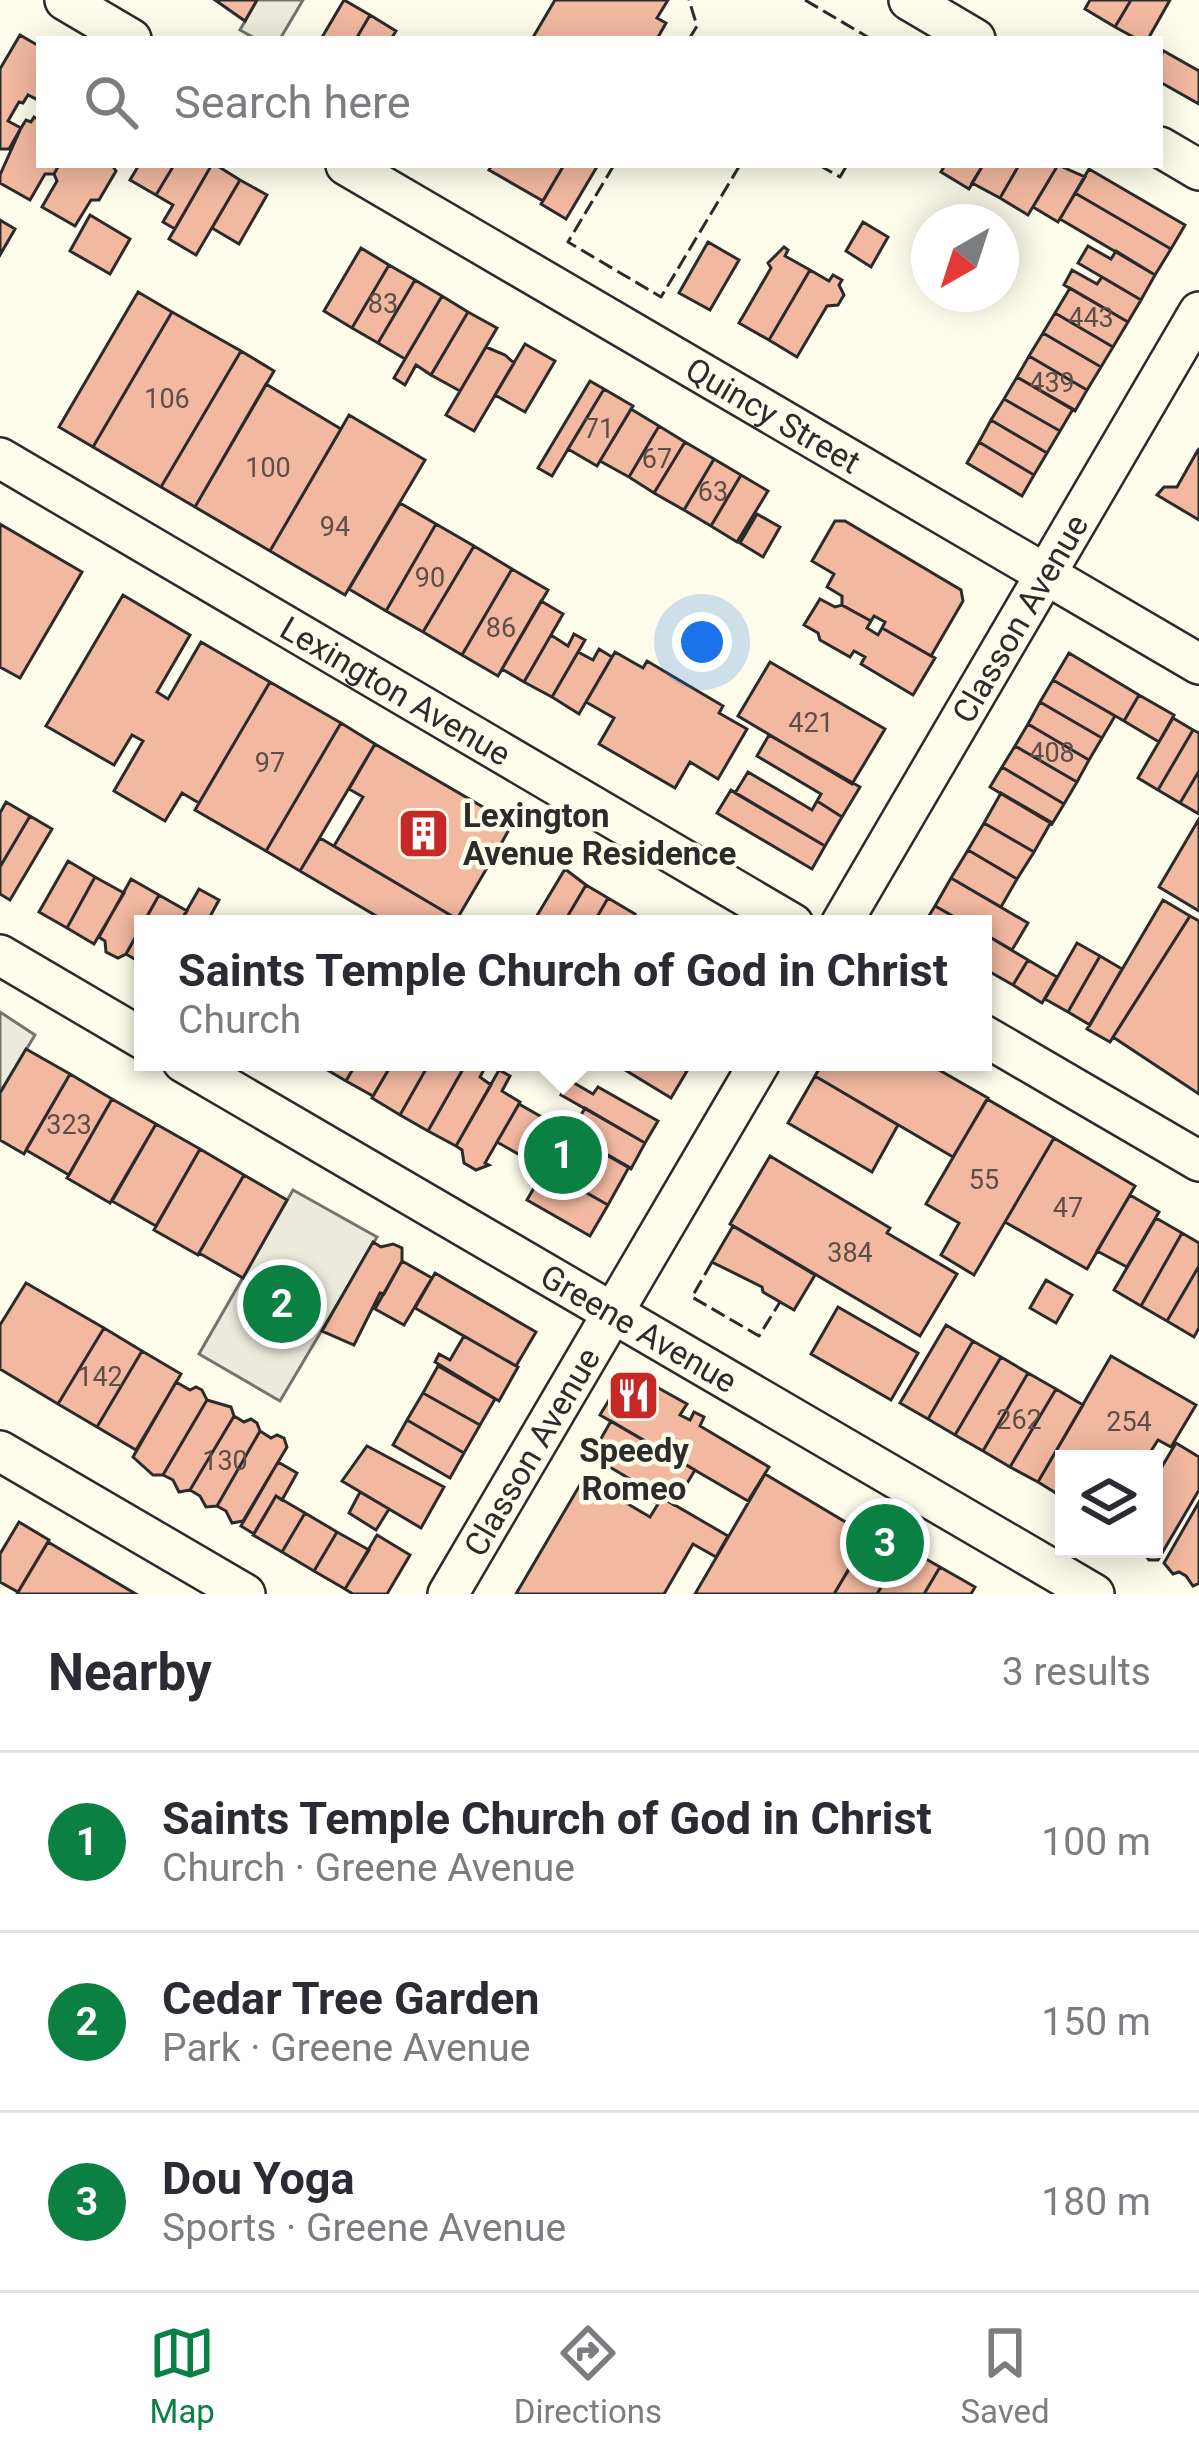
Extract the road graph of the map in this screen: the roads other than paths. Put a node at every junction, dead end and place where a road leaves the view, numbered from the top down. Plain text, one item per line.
1 (65, 0) edge
2 (909, 0) edge
3 (126, 36) edge
4 (971, 36) edge
5 (1163, 149) edge
6 (351, 168) edge
7 (1199, 170) edge
8 (1199, 312) edge
9 (0, 458) edge
10 (1046, 574) junction
11 (1199, 664) edge
12 (778, 915) edge
13 (846, 915) edge
14 (0, 956) edge
15 (134, 1034) edge
16 (992, 1040) edge
17 (198, 1071) edge
18 (755, 1071) edge
19 (1199, 1161) edge
20 (613, 1312) junction
21 (0, 1450) edge
22 (245, 1594) edge
23 (448, 1594) edge
24 (1094, 1594) edge

1 - 3 street
2 - 4 street
5 - 7 street
6 - 10 street, Quincy Street
8 - 10 street, Classon Avenue
9 - 12 street, Lexington Avenue
10 - 11 street, Quincy Street
10 - 13 street, Classon Avenue
14 - 15 street
16 - 19 street
17 - 20 street, Greene Avenue
18 - 20 street, Classon Avenue
20 - 23 street, Classon Avenue
20 - 24 street, Greene Avenue
21 - 22 street

